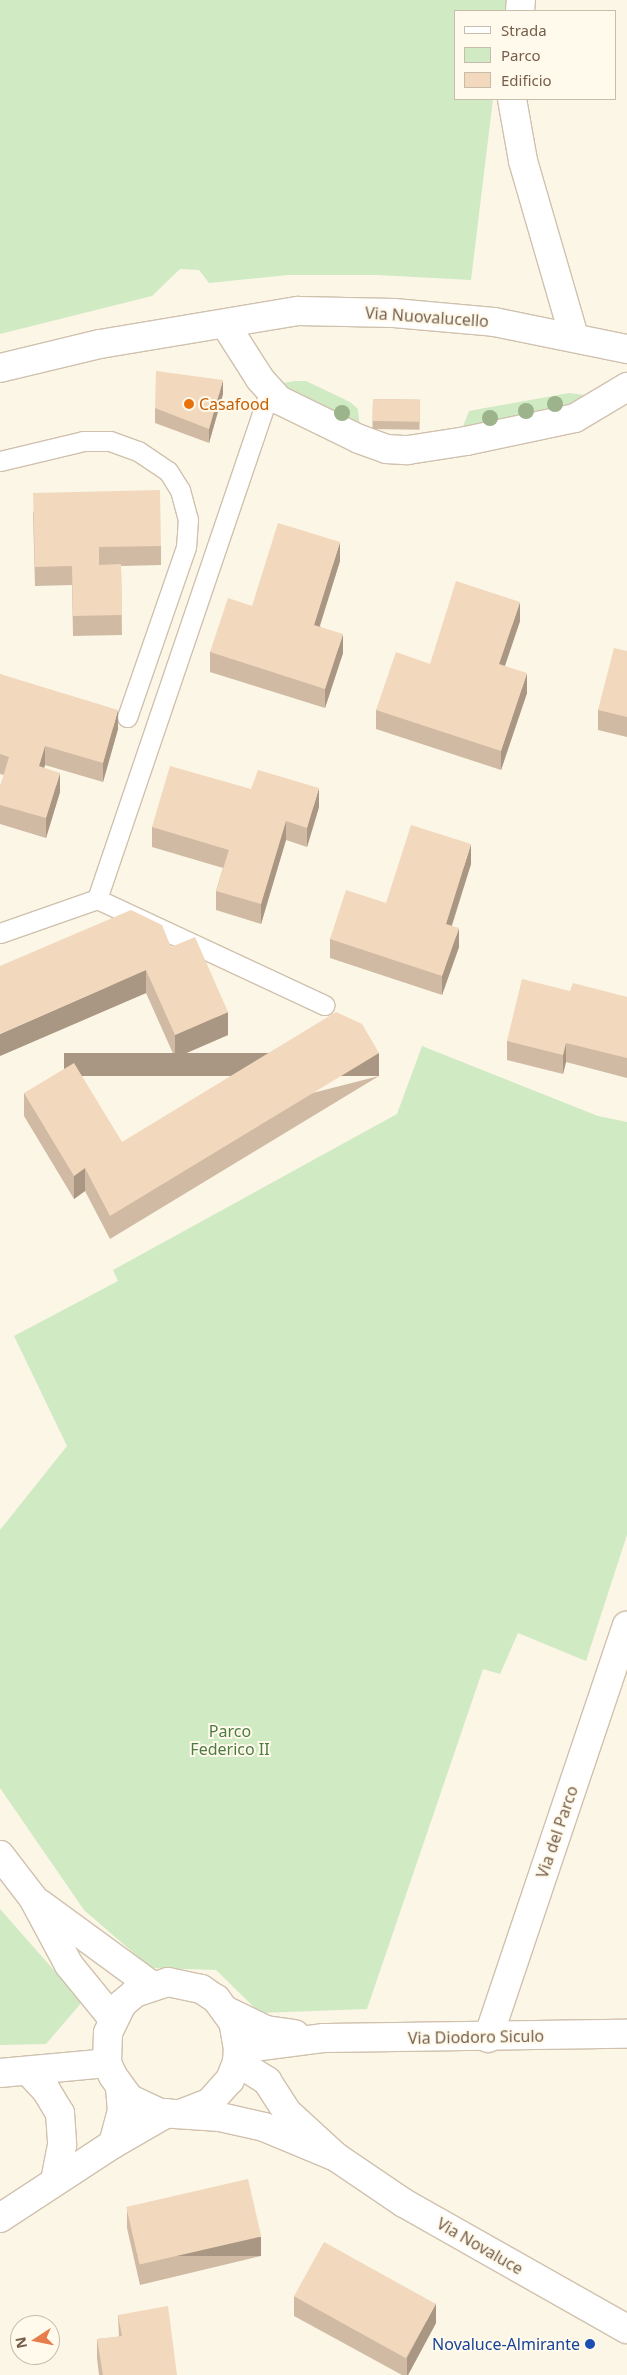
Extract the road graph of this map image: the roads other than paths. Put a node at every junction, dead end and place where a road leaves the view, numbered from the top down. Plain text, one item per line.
1 (512, 100) edge
2 (225, 324) junction
3 (574, 336) junction
4 (627, 349) edge
5 (0, 368) edge
6 (627, 387) edge
7 (270, 390) junction
8 (0, 462) edge
9 (127, 717) dead end
10 (97, 899) junction
11 (0, 933) edge
12 (324, 1005) dead end
13 (627, 1626) edge
14 (0, 1854) edge
15 (33, 1898) junction
16 (151, 1985) junction
17 (227, 2012) junction
18 (113, 2019) junction
19 (627, 2034) edge
20 (324, 2038) junction
21 (488, 2038) junction
22 (238, 2056) junction
23 (108, 2062) junction
24 (29, 2072) junction
25 (0, 2073) edge
26 (120, 2088) junction
27 (174, 2114) junction
28 (113, 2144) junction
29 (336, 2157) junction
30 (55, 2180) junction
31 (0, 2218) edge
32 (627, 2329) edge

1 - 3 street
2 - 3 street, Via Nuovalucello
2 - 5 street, Via Nuovalucello
2 - 7 street
3 - 4 street, Via Nuovalucello
6 - 7 street
7 - 10 lane
8 - 9 lane
10 - 11 lane
10 - 12 lane
13 - 21 street, Via del Parco
14 - 15 street
15 - 16 street
15 - 18 street
16 - 17 street
16 - 18 street
17 - 20 street
17 - 22 street
18 - 23 street
19 - 21 street, Via Diodoro Siculo
20 - 21 street, Via Diodoro Siculo
20 - 22 street
22 - 27 street
22 - 29 street
23 - 24 street
23 - 26 street
24 - 25 street
24 - 30 street
26 - 27 street
26 - 28 street
27 - 28 street
27 - 29 street
28 - 30 street
29 - 32 street, Via Novaluce
30 - 31 street

